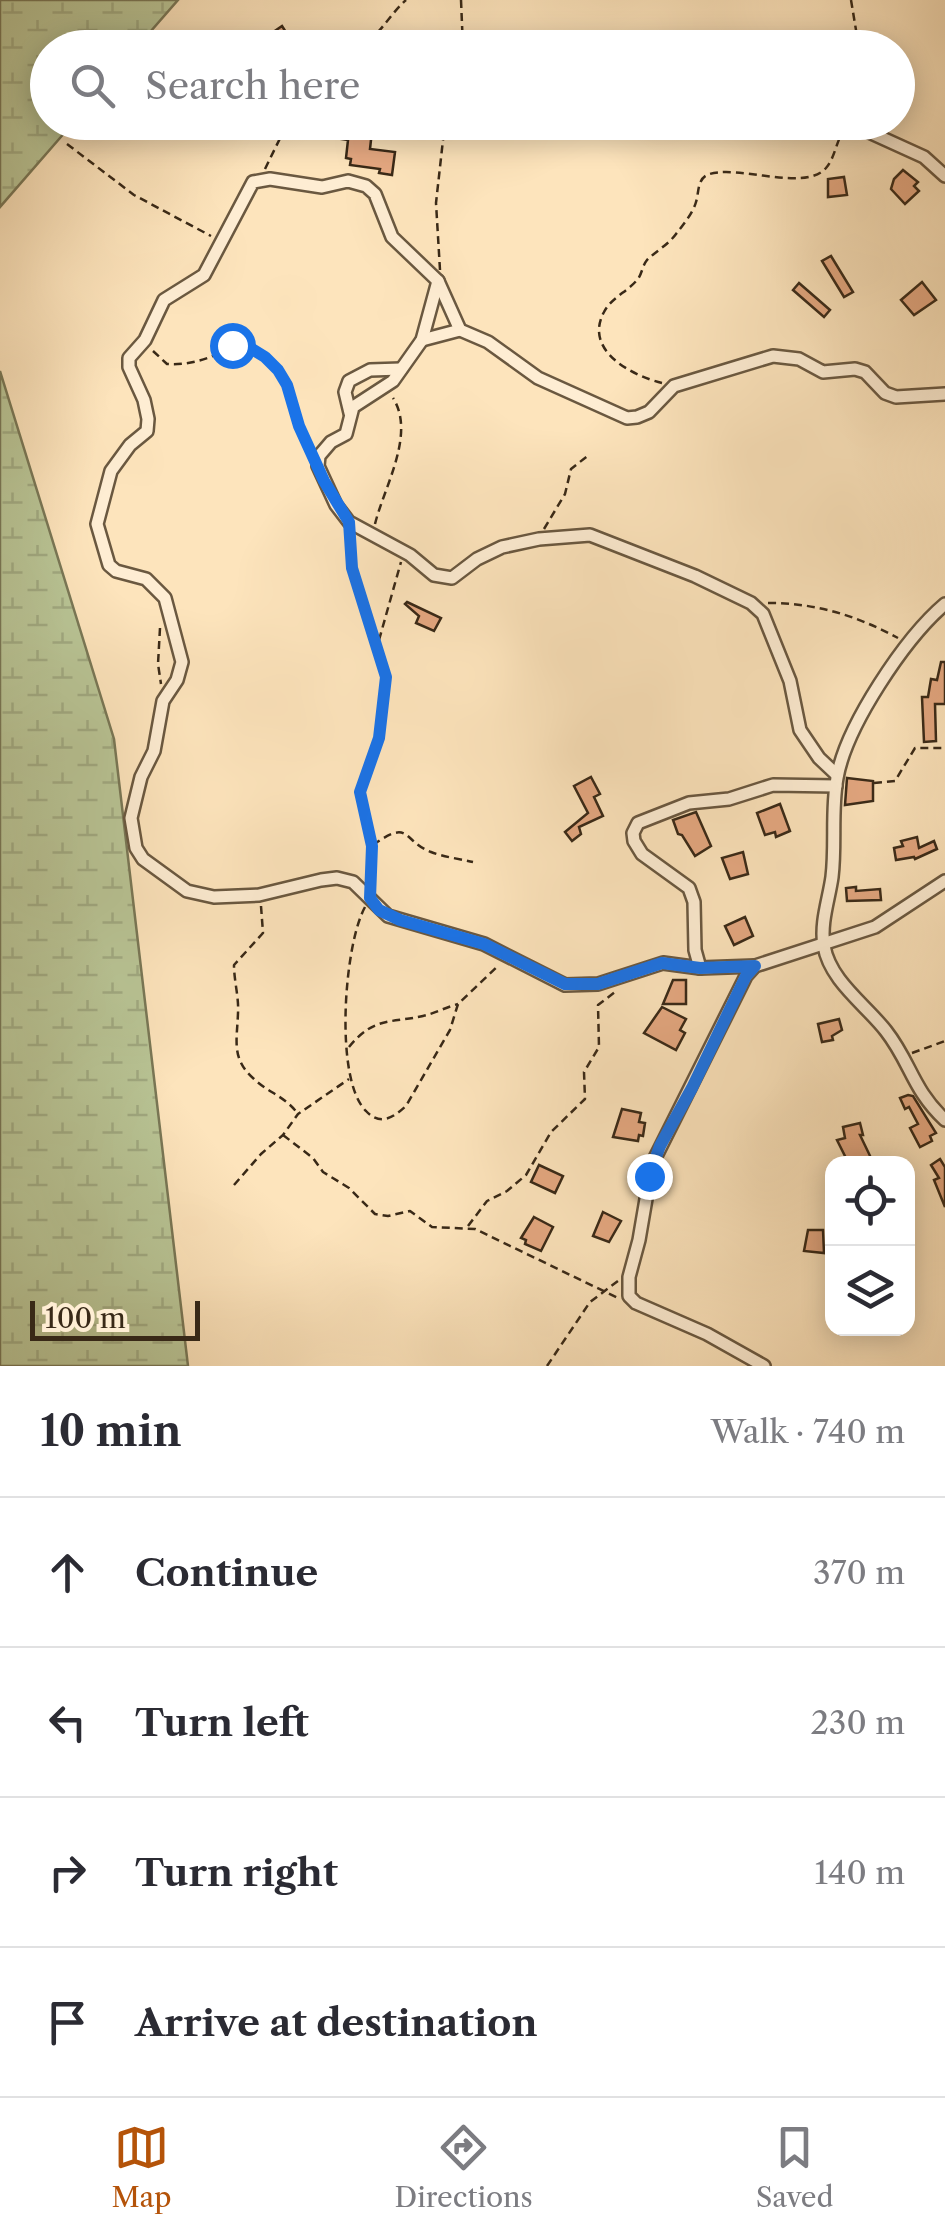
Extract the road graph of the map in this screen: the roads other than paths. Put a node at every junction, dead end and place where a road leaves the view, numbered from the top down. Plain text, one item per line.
1 (885, 140) edge
2 (945, 176) edge
3 (437, 280) junction
4 (460, 330) junction
5 (422, 340) junction
6 (401, 369) junction
7 (945, 394) edge
8 (350, 414) junction
9 (945, 604) edge
10 (836, 781) junction
11 (945, 880) edge
12 (824, 946) junction
13 (755, 966) junction
14 (700, 968) junction
15 (945, 1120) edge
16 (764, 1366) edge

1 - 2 street
3 - 4 street
3 - 5 street
3 - 14 street
4 - 5 street
4 - 7 street
5 - 6 street
6 - 8 street
6 - 8 street
8 - 10 street
9 - 10 street
10 - 12 street
10 - 14 street
11 - 12 street
12 - 13 street
12 - 15 street
13 - 14 street
13 - 16 street

